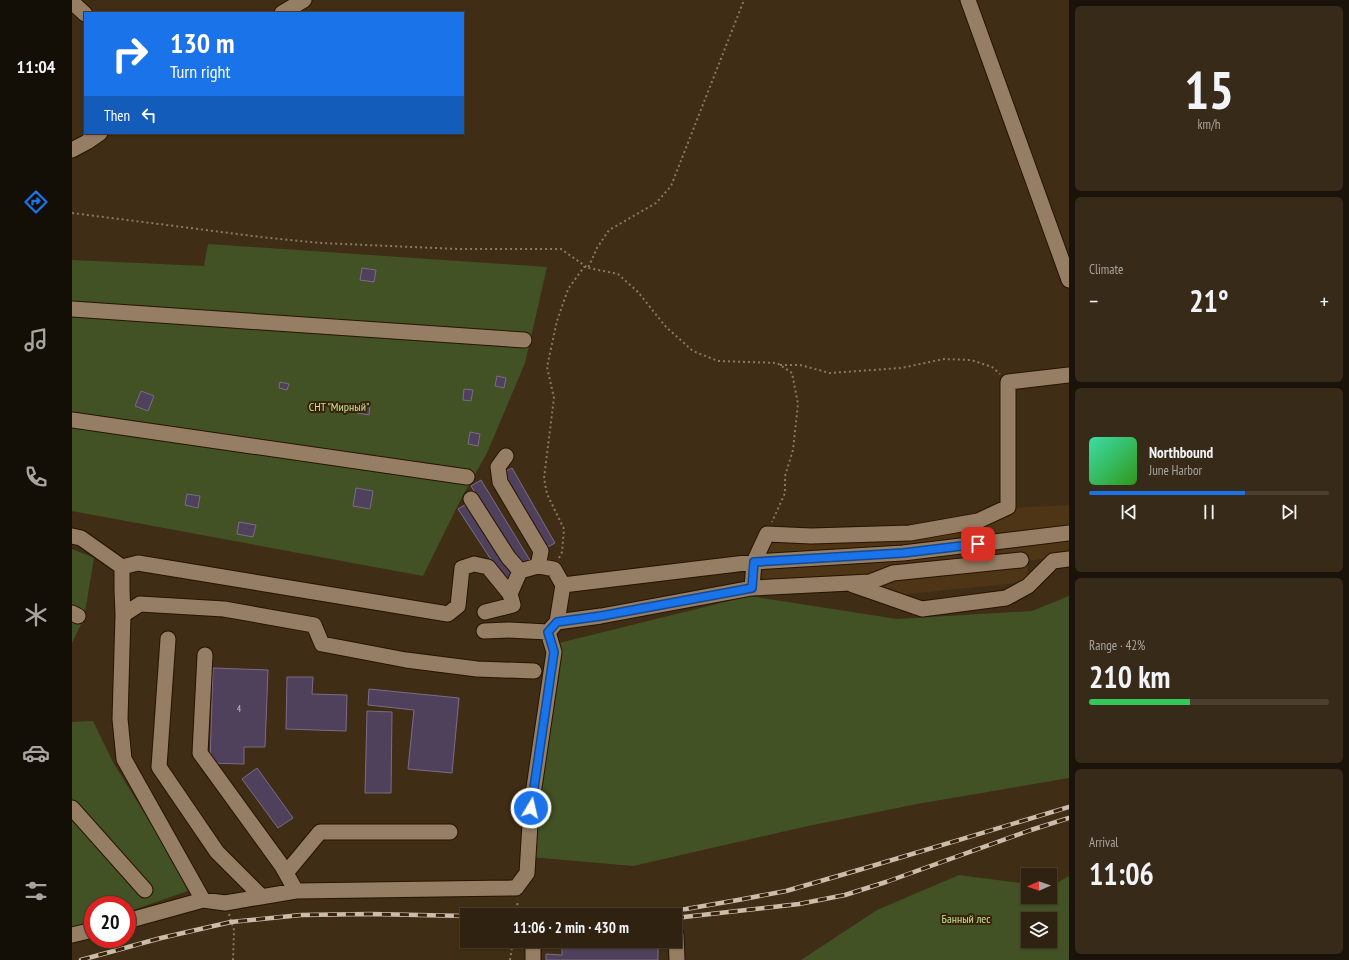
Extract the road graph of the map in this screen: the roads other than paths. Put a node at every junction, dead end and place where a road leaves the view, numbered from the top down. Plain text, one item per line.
1 (304, 0) edge
2 (968, 0) edge
3 (72, 2) edge
4 (284, 12) edge
5 (84, 13) edge
6 (99, 134) edge
7 (72, 150) edge
8 (1069, 280) edge
9 (72, 309) edge
10 (524, 340) dead end
11 (1069, 375) edge
12 (72, 420) edge
13 (506, 456) dead end
14 (467, 477) dead end
15 (471, 500) dead end
16 (1069, 533) edge
17 (72, 536) edge
18 (539, 558) junction
19 (1069, 559) edge
20 (1021, 560) dead end
21 (754, 562) junction
22 (122, 567) junction
23 (520, 571) junction
24 (848, 583) junction
25 (563, 585) junction
26 (752, 588) junction
27 (510, 594) junction
28 (485, 612) dead end
29 (123, 615) junction
30 (553, 627) junction
31 (484, 631) dead end
32 (168, 639) dead end
33 (206, 654) dead end
34 (534, 671) dead end
35 (72, 808) edge
36 (450, 832) dead end
37 (286, 873) junction
38 (145, 890) dead end
39 (296, 892) junction
40 (262, 897) junction
41 (203, 900) junction
42 (136, 919) edge
43 (84, 932) edge
44 (72, 935) edge
45 (533, 948) edge
46 (677, 948) edge
47 (533, 960) edge
48 (677, 960) edge

1 - 4 street
2 - 8 street
3 - 5 street
6 - 7 street
9 - 10 street
11 - 21 street
12 - 14 street
13 - 18 street
15 - 23 street
16 - 21 street
17 - 22 street
18 - 23 street
18 - 25 street
19 - 24 street
20 - 24 street
21 - 25 street
21 - 26 street
22 - 27 street
22 - 29 street
23 - 27 street
24 - 26 street
25 - 30 street
26 - 30 street
27 - 28 street
29 - 34 street
29 - 41 street
30 - 31 street
30 - 39 street
32 - 40 street
33 - 37 street
35 - 38 street
36 - 37 street
37 - 39 street
39 - 40 street
40 - 41 street
41 - 42 street
43 - 44 street
45 - 47 street
46 - 48 street

